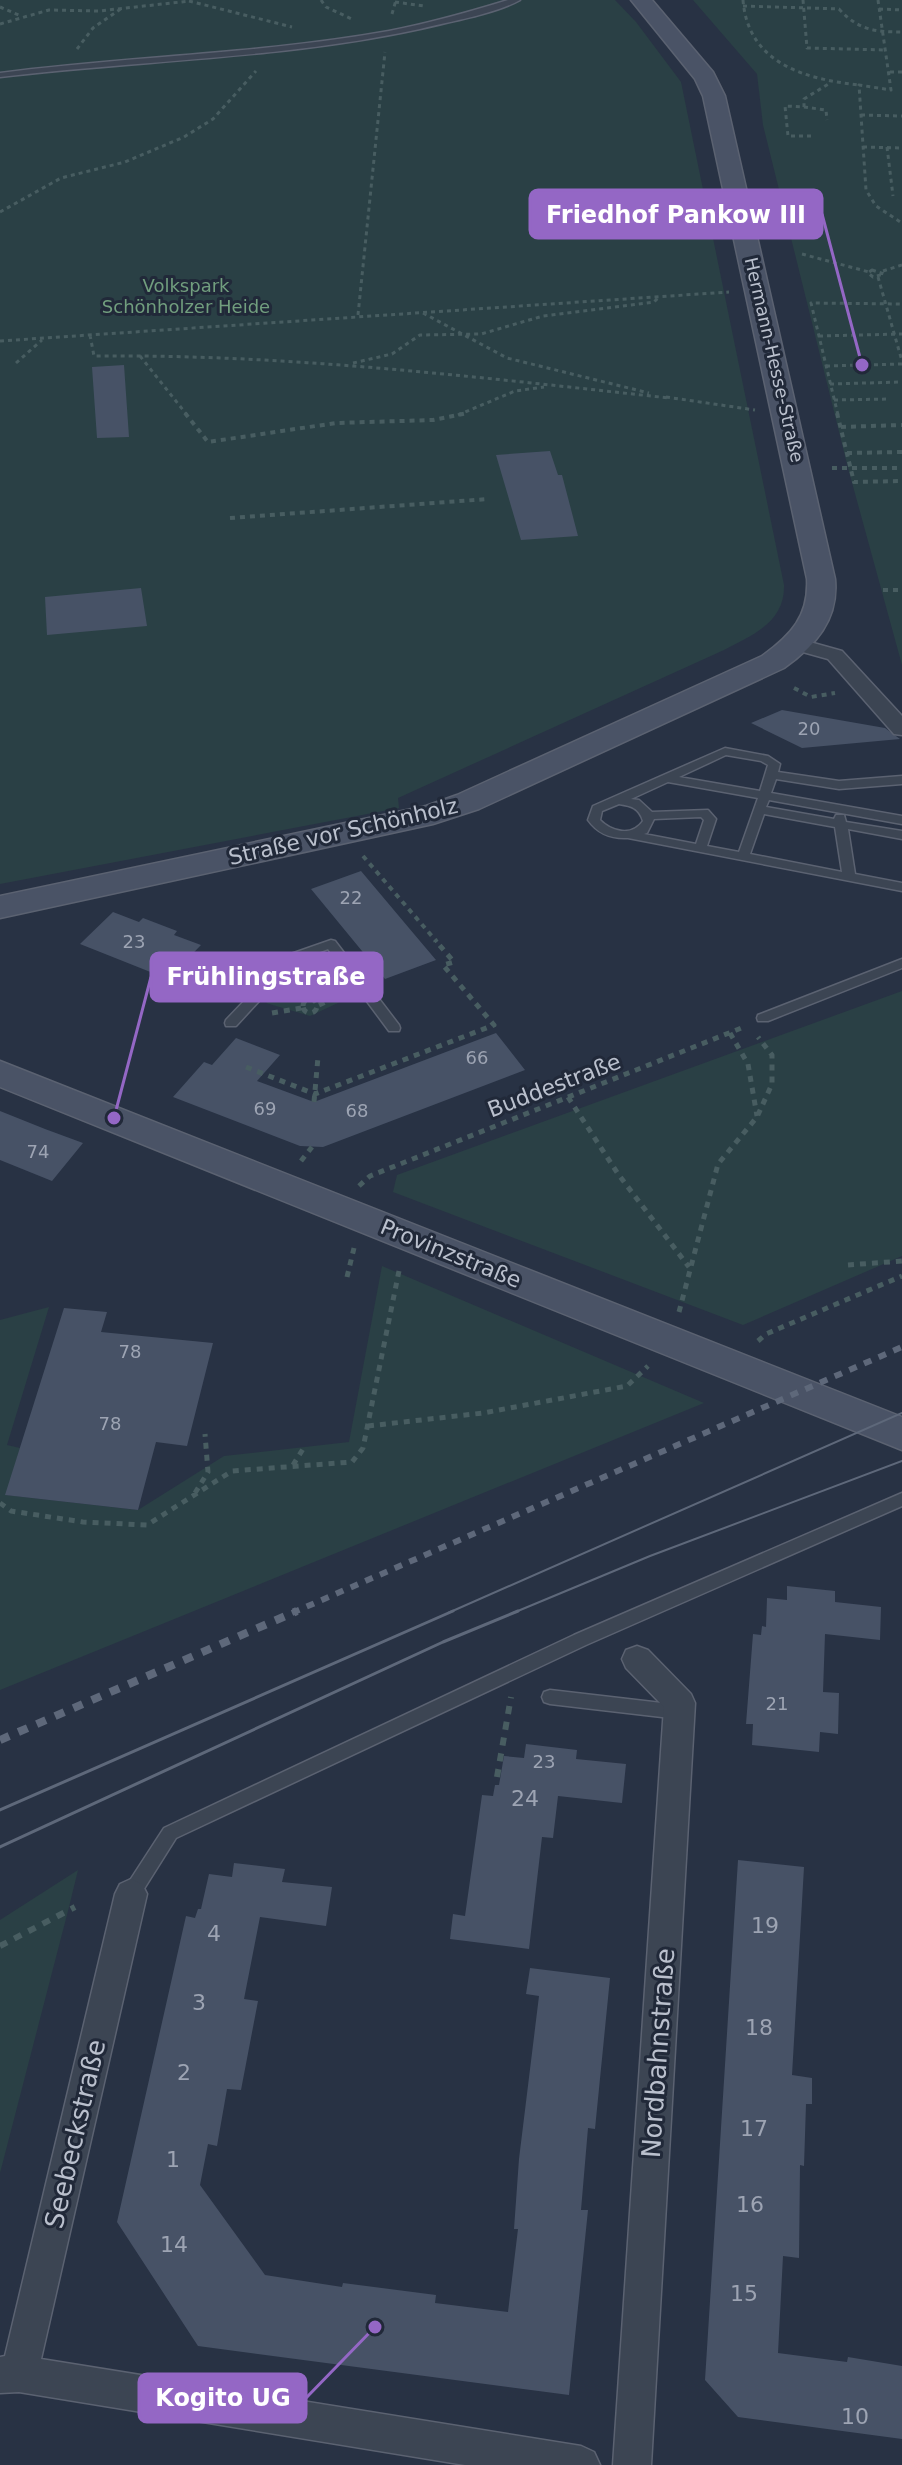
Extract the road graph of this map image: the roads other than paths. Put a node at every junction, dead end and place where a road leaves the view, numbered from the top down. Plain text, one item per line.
1 (516, 0) edge
2 (641, 0) edge
3 (0, 75) edge
4 (799, 645) junction
5 (902, 729) edge
6 (772, 775) junction
7 (667, 778) junction
8 (902, 780) edge
9 (618, 800) junction
10 (762, 804) junction
11 (649, 816) junction
12 (840, 817) junction
13 (902, 820) edge
14 (630, 835) junction
15 (902, 835) edge
16 (700, 849) junction
17 (743, 857) junction
18 (849, 877) junction
19 (902, 887) edge
20 (0, 907) edge
21 (902, 963) edge
22 (763, 1018) dead end
23 (231, 1023) dead end
24 (394, 1028) dead end
25 (0, 1073) edge
26 (902, 1434) edge
27 (902, 1499) edge
28 (637, 1659) dead end
29 (550, 1697) road end
30 (679, 1712) junction
31 (131, 1894) joint
32 (10, 2375) edge
33 (581, 2465) edge
34 (632, 2465) edge

1 - 3 lane
2 - 4 main road, Hermann-Hesse-Straße
4 - 5 street
4 - 20 main road, Straße vor Schönholz
6 - 7 lane
6 - 8 lane
6 - 10 lane
7 - 9 lane
7 - 10 lane
9 - 11 lane
9 - 14 lane
10 - 12 lane
10 - 17 lane
11 - 14 lane
11 - 16 lane
12 - 13 lane
12 - 15 lane
12 - 18 lane
14 - 16 lane
16 - 17 lane
17 - 18 lane
18 - 19 lane
21 - 22 lane
23 - 24 lane
25 - 26 main road, Provinzstraße
27 - 31 lane
28 - 30 street
29 - 30 lane
30 - 34 street, Nordbahnstraße
31 - 32 street, Seebeckstraße
32 - 33 street

